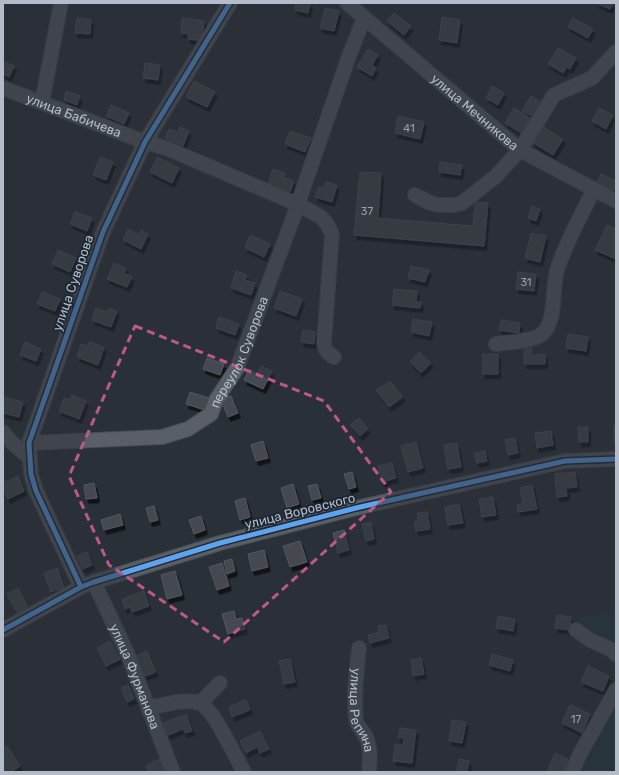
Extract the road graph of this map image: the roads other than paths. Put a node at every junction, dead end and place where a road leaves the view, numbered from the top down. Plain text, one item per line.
1 (61, 3) edge
2 (230, 3) edge
3 (347, 3) edge
4 (364, 18) junction
5 (616, 52) edge
6 (3, 88) edge
7 (42, 102) junction
8 (146, 142) junction
9 (520, 150) junction
10 (594, 189) junction
11 (415, 195) dead end
12 (616, 201) edge
13 (297, 204) junction
14 (496, 344) dead end
15 (334, 357) dead end
16 (3, 432) edge
17 (29, 443) junction
18 (30, 458) junction
19 (616, 459) edge
20 (94, 582) junction
21 (81, 587) junction
22 (3, 630) edge
23 (576, 630) dead end
24 (359, 648) dead end
25 (616, 654) edge
26 (220, 683) dead end
27 (616, 690) edge
28 (200, 703) junction
29 (148, 708) junction
30 (173, 772) edge
31 (244, 772) edge
32 (369, 772) edge
33 (572, 772) edge

1 - 7 street
2 - 8 street, улица Суворова
3 - 4 street, улица Мечникова
4 - 9 street, улица Мечникова
4 - 13 street, переулок Суворова
5 - 9 street
6 - 7 street, улица Бабичева
7 - 8 street, улица Бабичева
8 - 13 street, улица Бабичева
8 - 17 street, улица Суворова
9 - 10 street, улица Мечникова
9 - 11 street
10 - 12 street, улица Мечникова
10 - 14 street
13 - 15 street
13 - 17 street, переулок Суворова
16 - 18 street
17 - 18 street, улица Суворова
18 - 21 street, улица Суворова
19 - 20 street, улица Воровского
20 - 21 street, улица Воровского
20 - 29 street, улица Фурманова
21 - 22 street, улица Воровского
23 - 25 street
24 - 32 street, улица Репина
26 - 28 street
27 - 33 street
28 - 29 street
28 - 31 street
29 - 30 street, улица Фурманова

